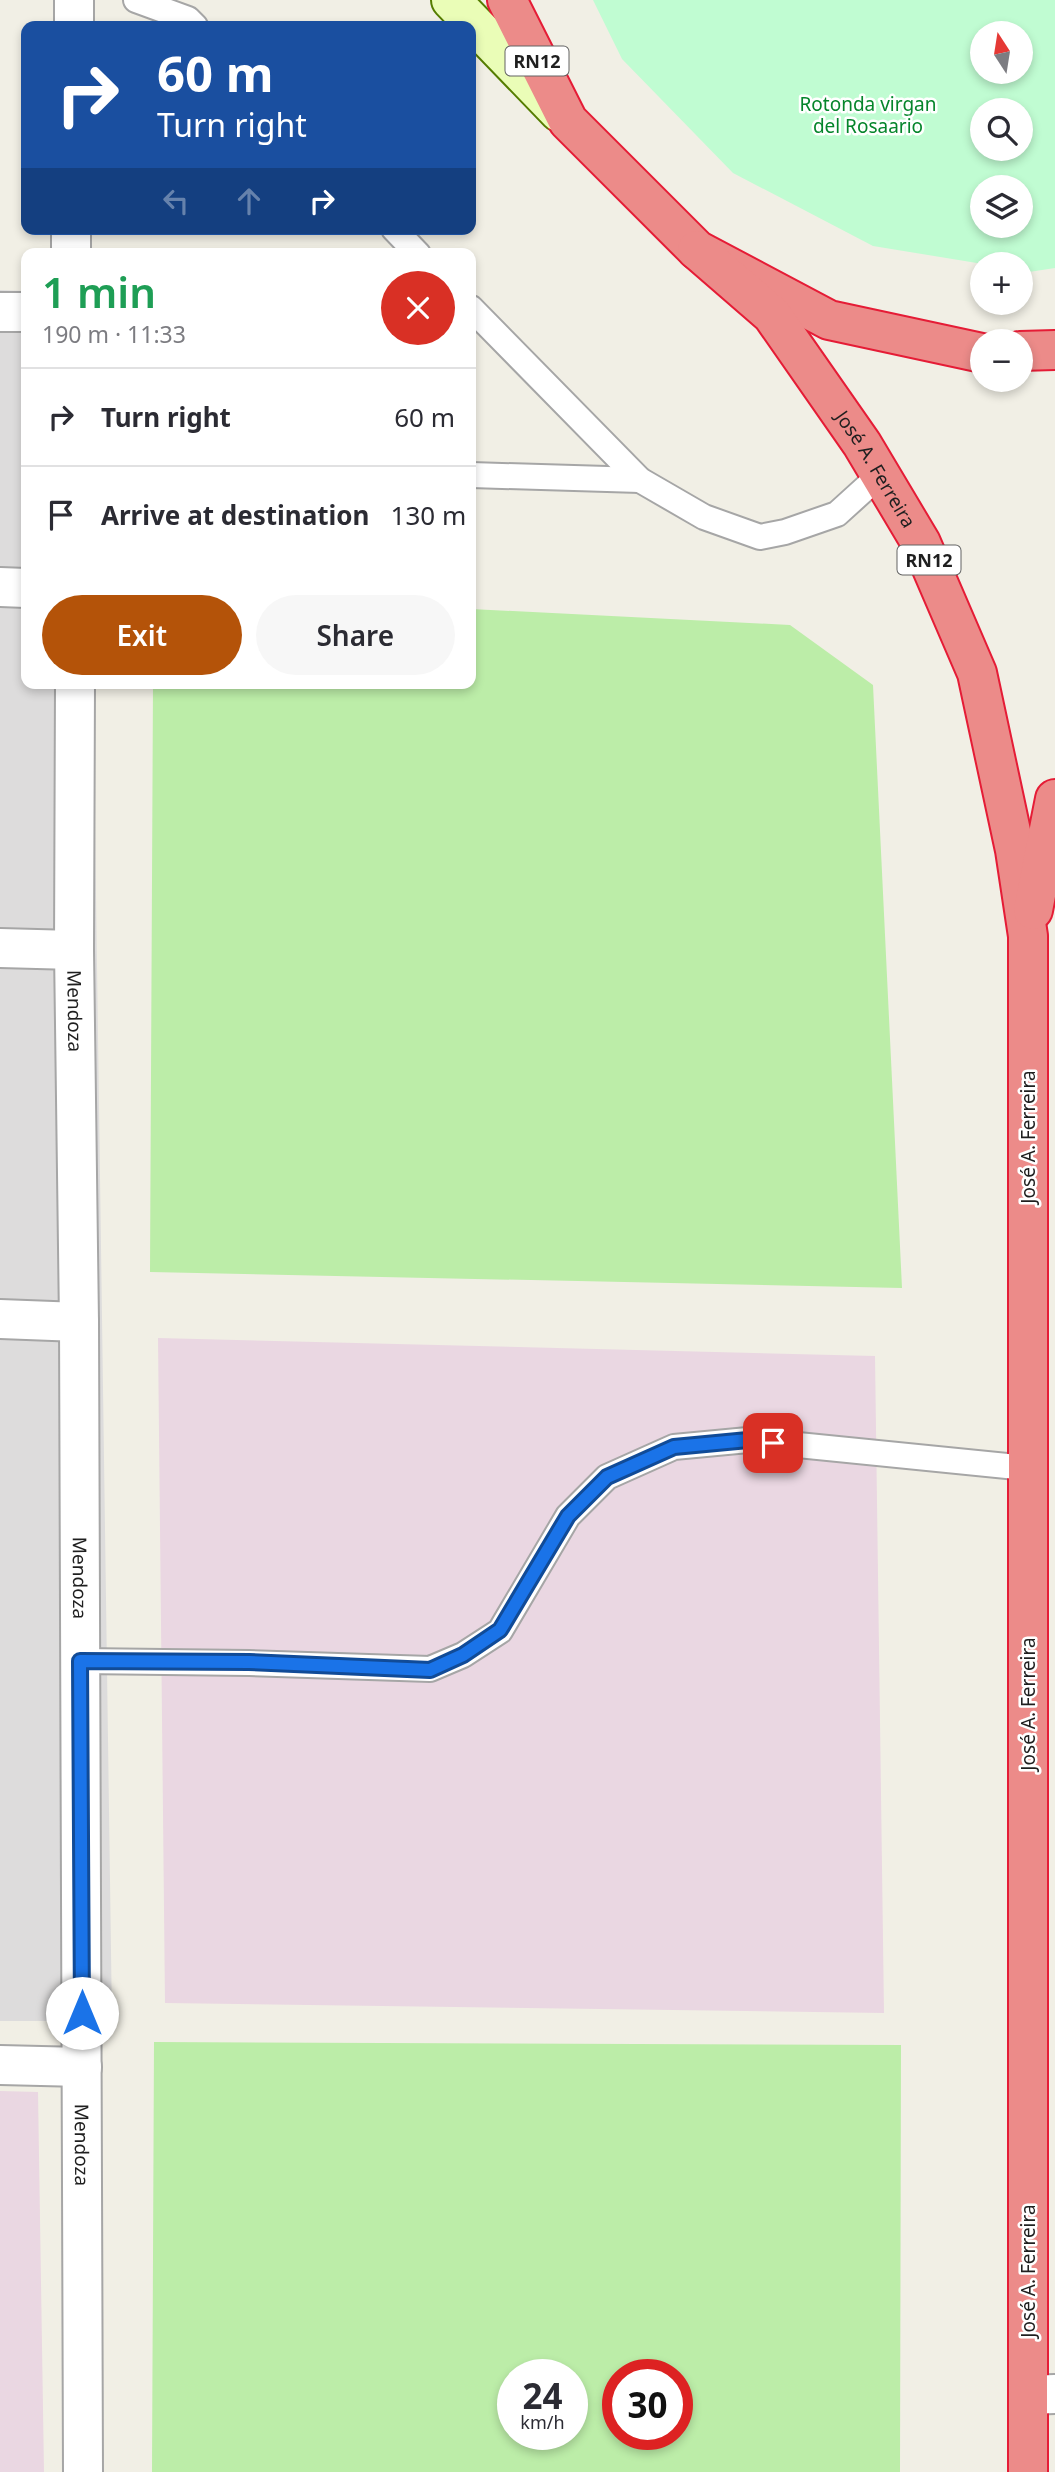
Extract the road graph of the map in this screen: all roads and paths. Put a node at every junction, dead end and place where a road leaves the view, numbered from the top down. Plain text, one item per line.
1 (74, 0) edge
2 (136, 0) edge
3 (451, 0) edge
4 (507, 0) edge
5 (74, 21) edge
6 (190, 21) edge
7 (471, 21) edge
8 (476, 26) edge
9 (568, 121) junction
10 (400, 235) edge
11 (412, 248) edge
12 (697, 250) junction
13 (0, 312) edge
14 (21, 312) edge
15 (476, 313) edge
16 (970, 350) edge
17 (1055, 350) edge
18 (1033, 351) edge
19 (476, 475) edge
20 (880, 475) junction
21 (640, 480) junction
22 (0, 587) edge
23 (21, 588) edge
24 (75, 689) edge
25 (1055, 799) edge
26 (1027, 936) junction
27 (0, 948) edge
28 (74, 950) junction
29 (0, 1319) edge
30 (79, 1322) junction
31 (1027, 1468) junction
32 (80, 1661) junction
33 (0, 2065) edge
34 (82, 2067) junction
35 (1042, 2394) edge
36 (83, 2472) edge
37 (1028, 2472) edge

1 - 5 street
2 - 6 lane
3 - 7 street
4 - 9 highway, RN12
8 - 9 street
9 - 12 highway, RN12
10 - 11 lane
12 - 16 highway, RN12
12 - 20 highway, José A. Ferreira / RN12
13 - 14 street
15 - 21 lane
17 - 18 highway
19 - 21 lane
20 - 21 lane
20 - 26 highway, José A. Ferreira / RN12
22 - 23 street
24 - 28 street, Mendoza
25 - 26 highway, José A. Ferreira / RN12
26 - 31 highway, José A. Ferreira / RN12
27 - 28 street
28 - 30 street, Mendoza
29 - 30 street
30 - 32 street, Mendoza
31 - 32 lane
31 - 35 highway, José A. Ferreira / RN12
32 - 34 street, Mendoza
33 - 34 street
34 - 36 street, Mendoza
35 - 37 highway, José A. Ferreira / RN12

